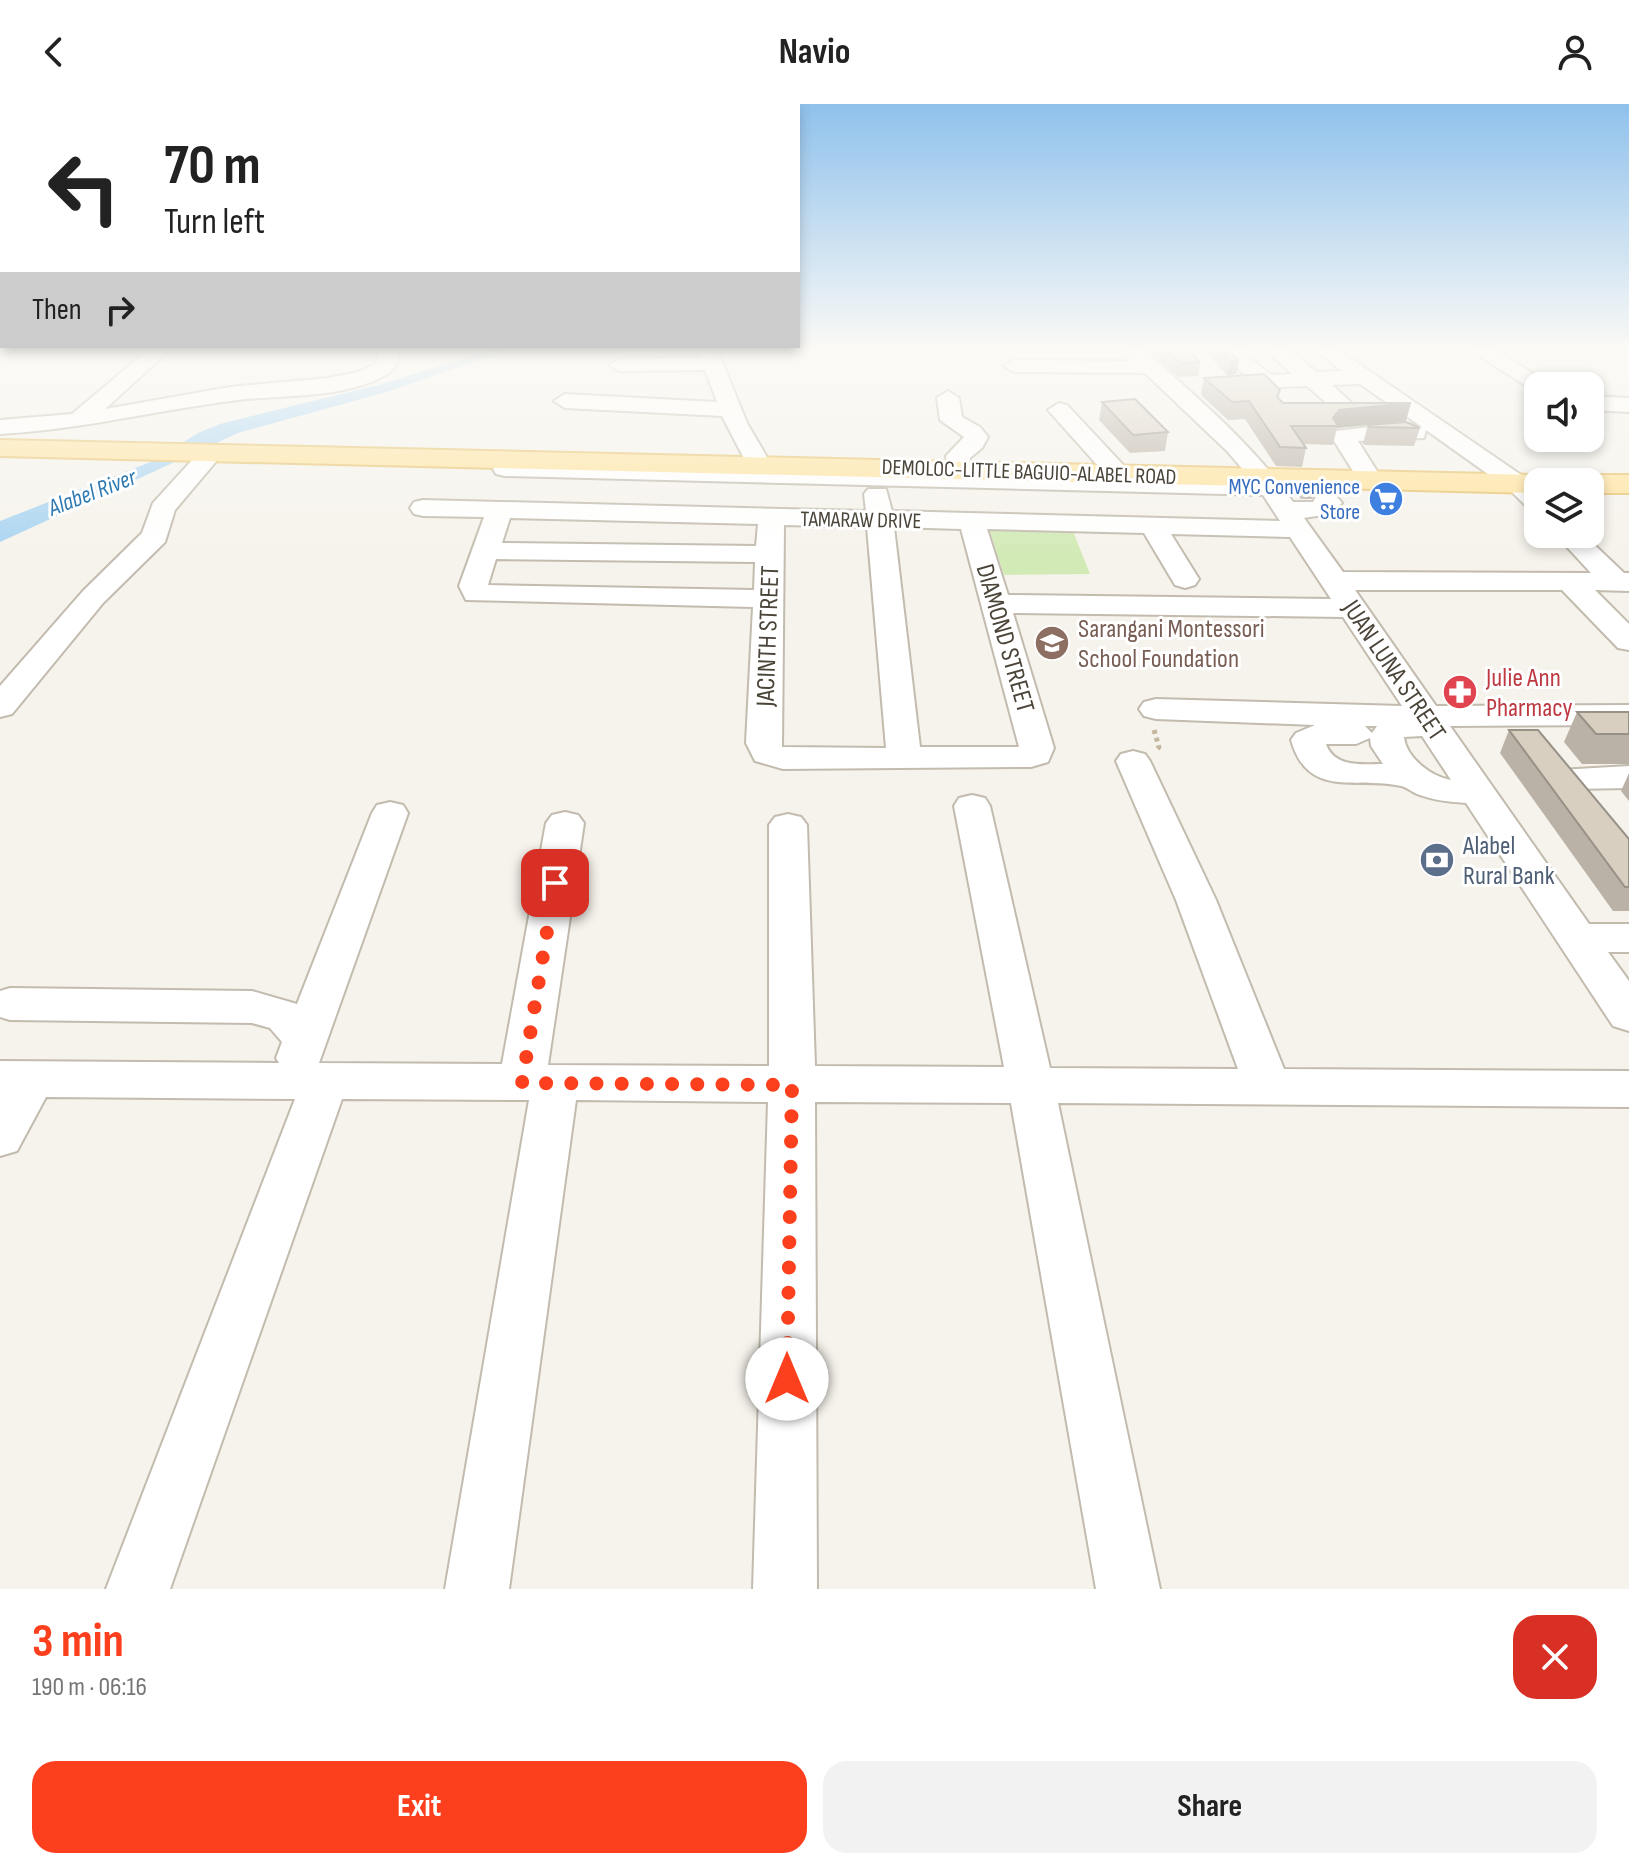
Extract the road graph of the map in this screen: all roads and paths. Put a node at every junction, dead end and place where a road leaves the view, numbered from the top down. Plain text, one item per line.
1 (79, 418) edge
2 (81, 418) edge
3 (735, 418) edge
4 (951, 418) edge
5 (1067, 418) edge
6 (1203, 418) edge
7 (1427, 418) edge
8 (0, 427) edge
9 (0, 438) edge
10 (56, 438) junction
11 (156, 444) junction
12 (0, 448) edge
13 (217, 448) junction
14 (1433, 448) dead end
15 (759, 464) junction
16 (505, 469) dead end
17 (959, 469) junction
18 (875, 473) junction
19 (1118, 474) junction
20 (1370, 479) junction
21 (1524, 481) edge
22 (1524, 484) edge
23 (1604, 484) edge
24 (1629, 484) edge
25 (1318, 490) junction
26 (1280, 501) junction
27 (423, 508) dead end
28 (500, 510) junction
29 (771, 517) junction
30 (880, 519) junction
31 (972, 522) junction
32 (1153, 526) junction
33 (1584, 548) edge
34 (485, 551) junction
35 (770, 554) junction
36 (1185, 579) dead end
37 (1570, 582) junction
38 (1623, 582) edge
39 (1343, 594) junction
40 (770, 599) junction
41 (996, 604) junction
42 (1629, 641) edge
43 (0, 707) edge
44 (1156, 709) joint
45 (1629, 715) edge
46 (1521, 716) junction
47 (1411, 724) junction
48 (904, 759) junction
49 (1558, 760) junction
50 (1133, 761) joint
51 (1407, 775) junction
52 (1629, 777) edge
53 (1478, 792) junction
54 (972, 806) dead end
55 (390, 813) dead end
56 (1601, 814) edge
57 (565, 823) dead end
58 (788, 825) dead end
59 (1576, 938) junction
60 (1629, 938) edge
61 (10, 1004) dead end
62 (1629, 1015) edge
63 (307, 1067) junction
64 (16, 1079) edge
65 (538, 1083) junction
66 (792, 1085) junction
67 (1031, 1087) junction
68 (1268, 1088) junction
69 (1629, 1089) edge
70 (0, 1137) edge
71 (138, 1589) edge
72 (477, 1589) edge
73 (785, 1589) edge
74 (1128, 1589) edge

1 - 8 street
2 - 10 street
3 - 15 street
4 - 17 street
5 - 19 street
6 - 26 street, JUAN LUNA STREET
7 - 21 street
9 - 10 main road, DEMOLOC-LITTLE BAGUIO-ALABEL ROAD
10 - 11 main road, DEMOLOC-LITTLE BAGUIO-ALABEL ROAD
11 - 12 main road, DEMOLOC-LITTLE BAGUIO-ALABEL ROAD
11 - 13 main road, DEMOLOC-LITTLE BAGUIO-ALABEL ROAD
13 - 15 main road, DEMOLOC-LITTLE BAGUIO-ALABEL ROAD
13 - 43 street
14 - 20 street
15 - 18 main road, DEMOLOC-LITTLE BAGUIO-ALABEL ROAD
16 - 18 street
17 - 18 main road, DEMOLOC-LITTLE BAGUIO-ALABEL ROAD
17 - 19 main road, DEMOLOC-LITTLE BAGUIO-ALABEL ROAD
18 - 26 street
18 - 30 street
19 - 26 main road, DEMOLOC-LITTLE BAGUIO-ALABEL ROAD
20 - 22 main road, DEMOLOC-LITTLE BAGUIO-ALABEL ROAD
20 - 25 main road, DEMOLOC-LITTLE BAGUIO-ALABEL ROAD
23 - 24 main road
25 - 26 main road, DEMOLOC-LITTLE BAGUIO-ALABEL ROAD
25 - 26 street
26 - 32 street, TAMARAW DRIVE
26 - 39 street, JUAN LUNA STREET
27 - 28 street, TAMARAW DRIVE
28 - 29 street, TAMARAW DRIVE
28 - 34 street
29 - 30 street, TAMARAW DRIVE
29 - 35 street, JACINTH STREET
30 - 31 street, TAMARAW DRIVE
30 - 48 street
31 - 32 street, TAMARAW DRIVE
31 - 41 street, DIAMOND STREET
32 - 36 street
33 - 38 street
34 - 35 street
34 - 40 street
35 - 40 street, JACINTH STREET
37 - 38 street
37 - 39 street
37 - 42 street
39 - 41 street
39 - 47 street, JUAN LUNA STREET
40 - 48 street, JACINTH STREET
41 - 48 street, DIAMOND STREET
44 - 47 street
44 - 50 path
45 - 46 street
46 - 47 street
46 - 49 street
47 - 51 street
47 - 51 street
47 - 53 street, JUAN LUNA STREET
49 - 52 street
49 - 56 street
50 - 68 street
51 - 53 street
53 - 59 street, JUAN LUNA STREET
54 - 67 street
55 - 63 street
57 - 65 street
58 - 66 street
59 - 60 street
59 - 62 street, JUAN LUNA STREET
61 - 63 street
63 - 64 street
63 - 65 street
63 - 71 street
64 - 70 street
65 - 66 street
65 - 72 street
66 - 67 street
66 - 73 street
67 - 68 street
67 - 74 street
68 - 69 street

